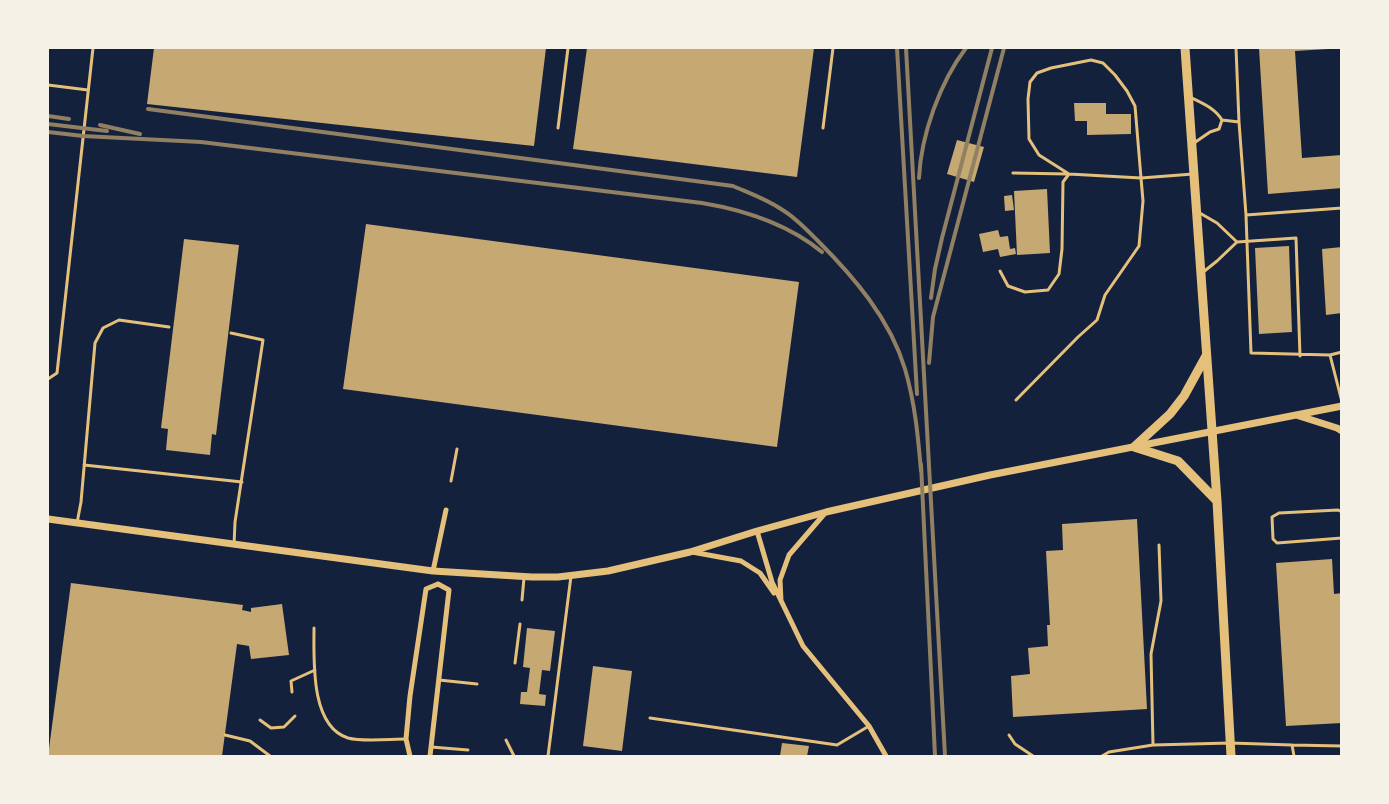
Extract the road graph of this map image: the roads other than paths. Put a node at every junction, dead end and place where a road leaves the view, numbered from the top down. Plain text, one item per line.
1 (92, 48) edge
2 (568, 48) edge
3 (833, 48) edge
4 (1185, 48) edge
5 (1236, 48) edge
6 (48, 85) edge
7 (88, 90) junction
8 (1188, 96) junction
9 (1222, 120) junction
10 (1239, 122) junction
11 (558, 128) dead end
12 (823, 128) dead end
13 (1192, 144) junction
14 (1013, 173) dead end
15 (1069, 174) junction
16 (1194, 174) junction
17 (1141, 178) junction
18 (1342, 208) edge
19 (1197, 212) junction
20 (1246, 215) junction
21 (1248, 240) junction
22 (1237, 242) junction
23 (1000, 271) dead end
24 (1201, 273) junction
25 (169, 327) dead end
26 (231, 333) dead end
27 (1342, 352) edge
28 (1330, 355) junction
29 (1207, 356) junction
30 (1300, 356) junction
31 (48, 379) edge
32 (1016, 400) dead end
33 (1342, 404) edge
34 (1295, 415) junction
35 (1342, 431) edge
36 (1212, 432) junction
37 (1134, 447) junction
38 (457, 449) dead end
39 (84, 465) junction
40 (451, 481) dead end
41 (242, 482) junction
42 (1217, 501) junction
43 (446, 510) dead end
44 (826, 512) junction
45 (1342, 512) edge
46 (48, 519) edge
47 (76, 523) junction
48 (757, 531) junction
49 (1342, 538) edge
50 (234, 545) junction
51 (1159, 545) dead end
52 (690, 552) junction
53 (437, 571) junction
54 (571, 575) junction
55 (524, 577) junction
56 (438, 584) junction
57 (522, 600) dead end
58 (781, 604) junction
59 (520, 624) dead end
60 (314, 628) dead end
61 (515, 663) dead end
62 (315, 670) junction
63 (438, 679) junction
64 (477, 684) dead end
65 (292, 692) dead end
66 (294, 716) dead end
67 (650, 718) dead end
68 (260, 720) dead end
69 (868, 726) junction
70 (225, 735) dead end
71 (1010, 735) dead end
72 (406, 739) junction
73 (506, 740) dead end
74 (1230, 743) junction
75 (1153, 745) junction
76 (1292, 745) junction
77 (1342, 746) edge
78 (431, 747) junction
79 (468, 750) dead end
80 (270, 756) edge
81 (410, 756) edge
82 (430, 756) edge
83 (514, 756) edge
84 (548, 756) edge
85 (886, 756) edge
86 (1033, 756) edge
87 (1102, 756) edge
88 (1231, 756) edge
89 (1294, 756) edge

1 - 7 lane
2 - 11 lane
3 - 12 lane
4 - 8 main road
5 - 10 lane
6 - 7 lane
7 - 31 lane
8 - 9 lane
8 - 13 main road
9 - 10 lane
9 - 13 lane
10 - 20 lane
13 - 16 main road
14 - 15 lane
15 - 17 lane
15 - 17 lane
15 - 23 lane
16 - 17 lane
16 - 19 main road
17 - 32 lane
18 - 20 lane
19 - 22 lane
19 - 24 main road
20 - 21 lane
21 - 22 lane
21 - 30 lane
21 - 30 lane
22 - 24 lane
24 - 29 main road
25 - 39 lane
26 - 41 lane
27 - 28 lane
28 - 30 lane
28 - 33 lane
29 - 36 main road
29 - 37 main road
33 - 34 street
34 - 35 street
34 - 36 street
36 - 37 street
36 - 42 main road
37 - 42 main road
37 - 44 street
38 - 40 lane
39 - 41 lane
39 - 47 lane
41 - 50 lane
42 - 74 main road
43 - 53 street
44 - 48 street
44 - 58 street
45 - 49 lane
46 - 47 street
47 - 50 street
48 - 52 street
48 - 58 street
50 - 53 street
51 - 75 lane
52 - 54 street
52 - 58 street
53 - 55 street
53 - 56 street
54 - 55 street
54 - 84 lane
55 - 57 lane
56 - 63 street
56 - 72 street
58 - 69 street
59 - 61 lane
60 - 62 lane
62 - 65 lane
62 - 72 lane
63 - 64 lane
63 - 78 street
66 - 68 lane
67 - 69 lane
69 - 85 street
70 - 80 lane
71 - 86 lane
72 - 81 street
73 - 83 lane
74 - 75 lane
74 - 76 lane
74 - 88 main road
75 - 87 lane
76 - 77 lane
76 - 89 lane
78 - 79 lane
78 - 82 street

